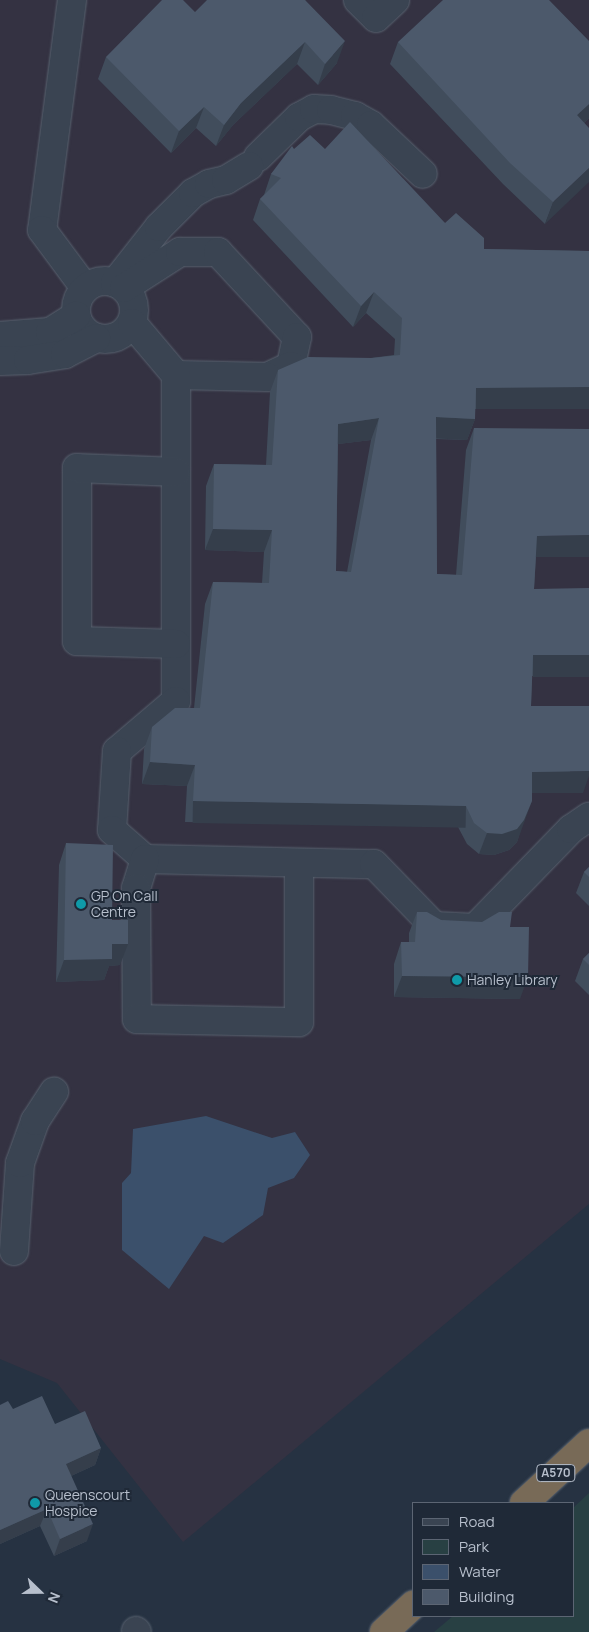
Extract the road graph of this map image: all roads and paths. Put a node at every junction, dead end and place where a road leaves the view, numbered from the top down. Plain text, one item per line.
1 (72, 0) edge
2 (358, 0) edge
3 (395, 0) edge
4 (423, 174) dead end
5 (120, 285) junction
6 (85, 288) junction
7 (76, 316) junction
8 (132, 322) junction
9 (0, 336) edge
10 (96, 338) junction
11 (0, 361) edge
12 (176, 375) junction
13 (176, 472) junction
14 (176, 644) junction
15 (589, 817) edge
16 (145, 859) junction
17 (299, 862) junction
18 (54, 1092) dead end
19 (9, 1182) edge
20 (14, 1251) dead end
21 (589, 1443) edge
22 (525, 1502) edge
23 (412, 1606) edge
24 (384, 1632) edge

1 - 6 lane
2 - 3 lane
4 - 5 lane
5 - 6 lane
5 - 8 lane
5 - 12 lane
6 - 7 lane
7 - 9 lane
7 - 10 lane
8 - 10 lane
8 - 12 lane
10 - 11 lane
12 - 13 lane
13 - 14 lane
13 - 14 lane
14 - 16 lane
15 - 17 lane
16 - 17 lane
16 - 17 lane
18 - 19 lane
19 - 20 lane
21 - 22 highway, A570
23 - 24 highway

